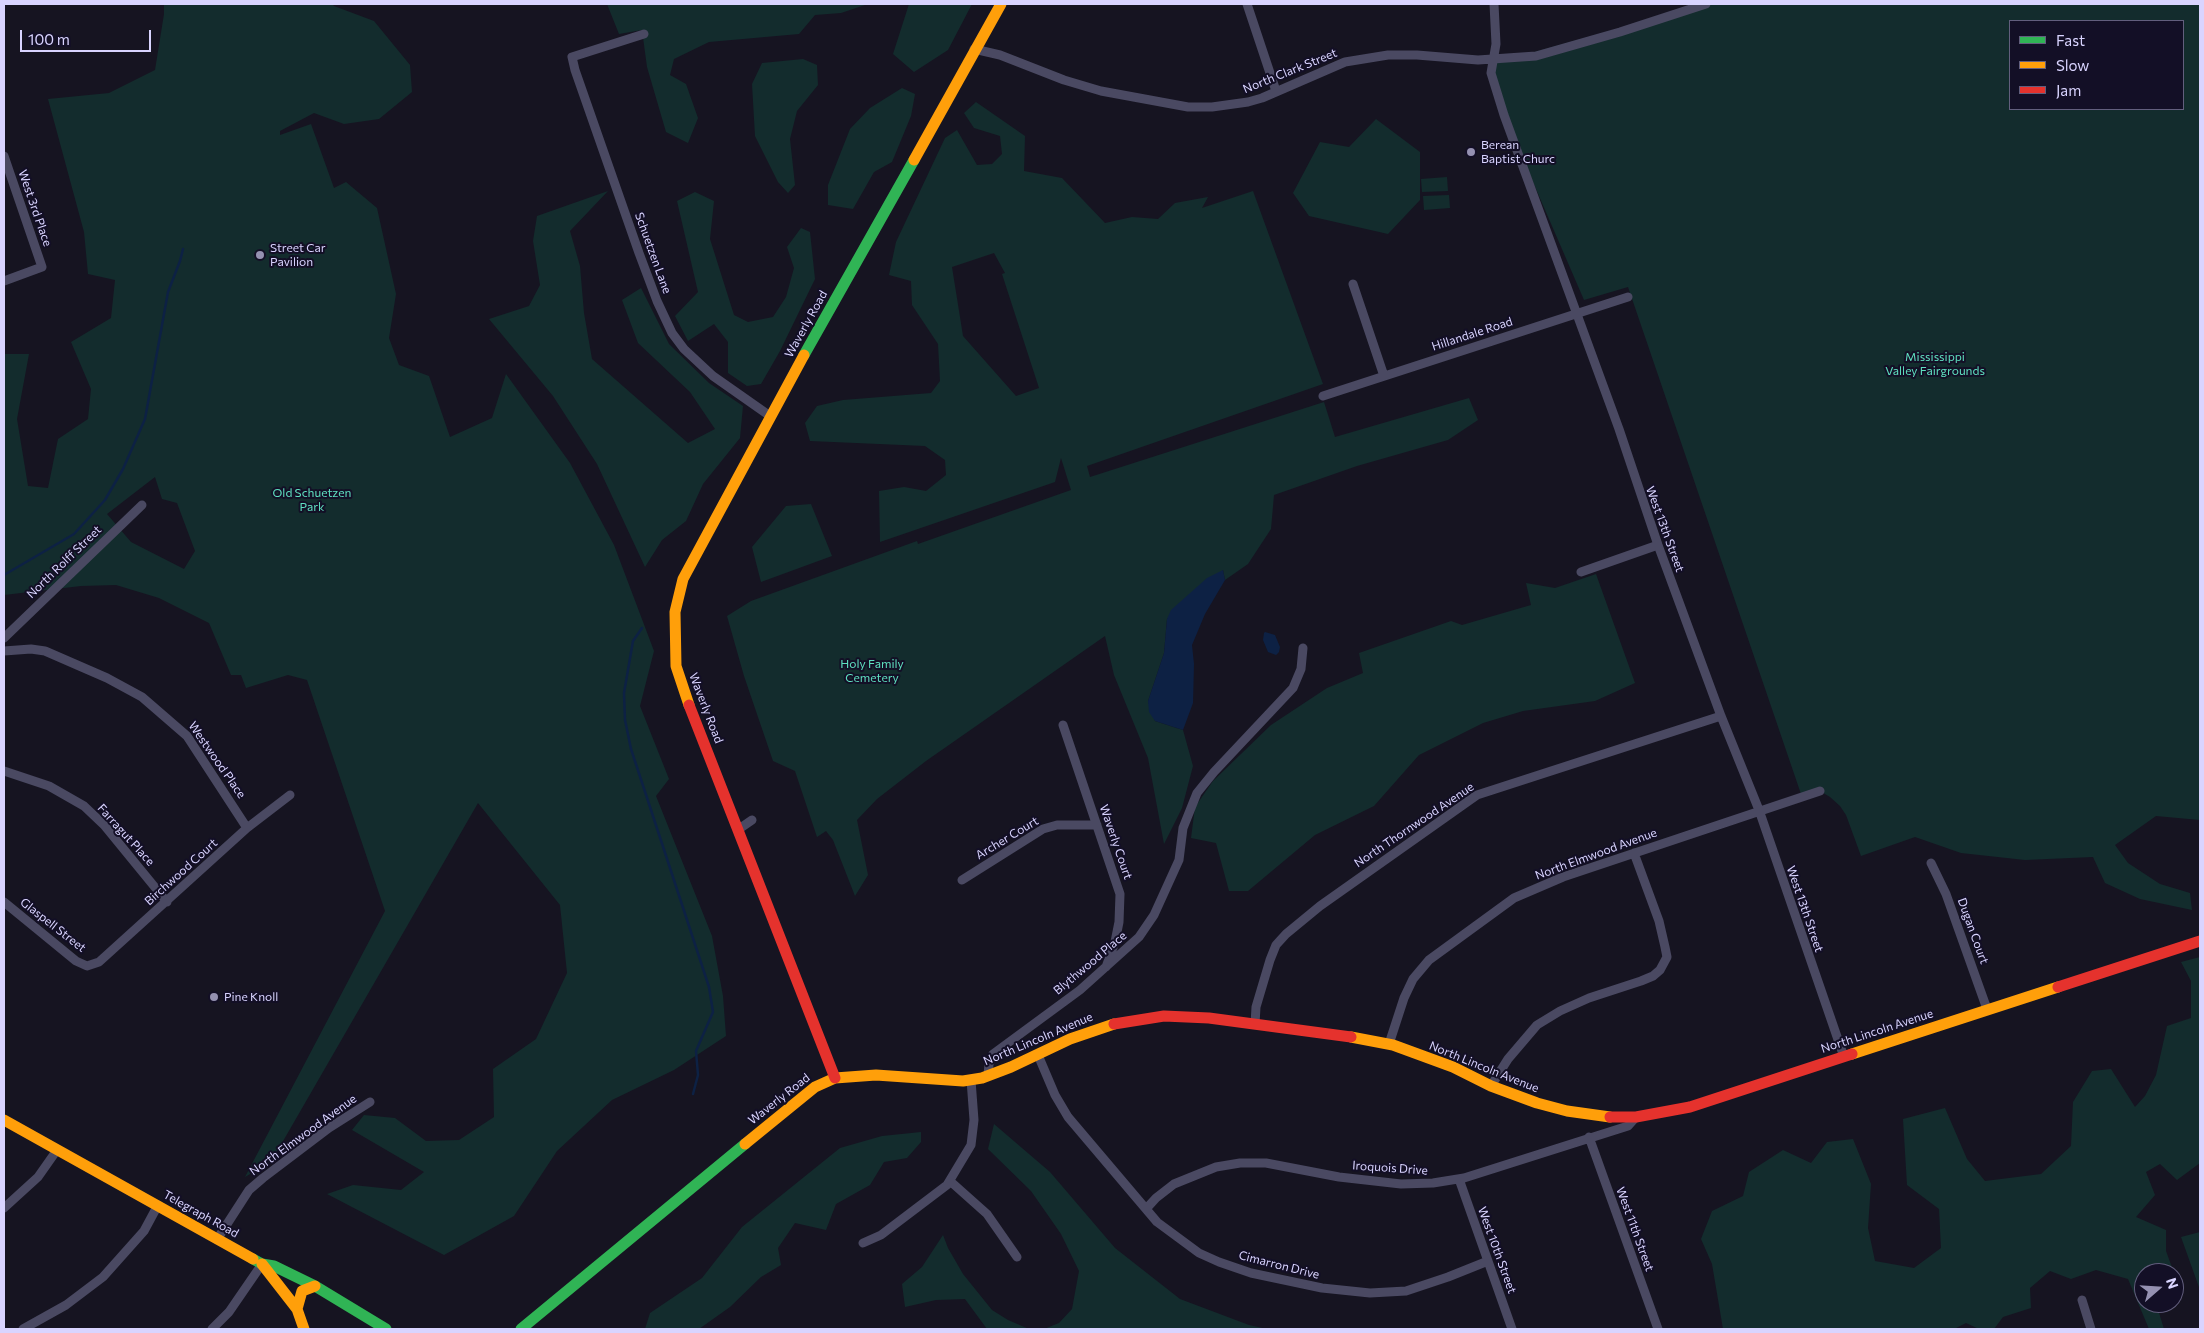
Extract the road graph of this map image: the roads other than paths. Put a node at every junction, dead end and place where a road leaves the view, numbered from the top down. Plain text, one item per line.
1 (1000, 4) edge
2 (1247, 4) edge
3 (1494, 4) edge
4 (1706, 4) edge
5 (1679, 8) edge
6 (644, 34) dead end
7 (974, 49) junction
8 (1494, 60) junction
9 (1276, 91) junction
10 (4, 156) edge
11 (4, 281) edge
12 (1353, 284) dead end
13 (1628, 297) dead end
14 (1577, 314) junction
15 (1384, 376) junction
16 (1323, 396) dead end
17 (770, 416) junction
18 (142, 505) dead end
19 (1658, 545) junction
20 (1580, 572) dead end
21 (4, 638) edge
22 (1303, 648) dead end
23 (4, 651) edge
24 (1721, 716) junction
25 (1063, 725) dead end
26 (4, 771) edge
27 (1820, 791) dead end
28 (290, 795) dead end
29 (1759, 810) junction
30 (752, 820) dead end
31 (1097, 825) junction
32 (247, 828) junction
33 (739, 829) junction
34 (1634, 853) junction
35 (1931, 862) dead end
36 (962, 880) dead end
37 (4, 902) edge
38 (167, 902) junction
39 (2200, 941) edge
40 (87, 966) joint
41 (1105, 969) junction
42 (1987, 1009) junction
43 (1255, 1024) junction
44 (1389, 1044) junction
45 (1038, 1055) junction
46 (1844, 1057) junction
47 (988, 1075) junction
48 (835, 1078) junction
49 (971, 1080) junction
50 (1491, 1086) junction
51 (370, 1102) dead end
52 (1636, 1118) junction
53 (4, 1120) edge
54 (1589, 1137) junction
55 (57, 1150) junction
56 (1459, 1179) junction
57 (950, 1181) junction
58 (158, 1205) junction
59 (4, 1208) edge
60 (1146, 1209) junction
61 (218, 1238) junction
62 (863, 1243) dead end
63 (1017, 1257) dead end
64 (1488, 1261) junction
65 (262, 1264) junction
66 (315, 1286) junction
67 (2082, 1300) dead end
68 (296, 1310) junction
69 (23, 1329) edge
70 (212, 1329) edge
71 (304, 1329) edge
72 (386, 1329) edge
73 (521, 1329) edge
74 (1512, 1329) edge
75 (1658, 1329) edge
76 (2091, 1329) edge

1 - 7 street, Waverly Road
2 - 9 street
3 - 8 street, West 13th Street
4 - 5 street, North Clark Street
5 - 8 street, North Clark Street
6 - 17 street, Schuetzen Lane
7 - 9 street, North Clark Street
7 - 17 street, Waverly Road
8 - 9 street, North Clark Street
8 - 14 street, West 13th Street
10 - 11 street, West 3rd Place
12 - 15 street
13 - 14 street, Hillandale Road
14 - 15 street, Hillandale Road
14 - 19 street, West 13th Street
15 - 16 street, Hillandale Road
17 - 33 street, Waverly Road
18 - 21 street, North Rolff Street
19 - 20 street
19 - 24 street, West 13th Street
22 - 41 street, Blythwood Place
23 - 32 street, Westwood Place
24 - 29 street, West 13th Street
24 - 43 street, North Thornwood Avenue
25 - 31 street, Waverly Court
26 - 38 street, Farragut Place
27 - 29 street, North Elmwood Avenue
28 - 32 street, Birchwood Court
29 - 34 street, North Elmwood Avenue
29 - 46 street, West 13th Street
30 - 33 street
31 - 36 street, Archer Court
31 - 41 street, Waverly Court
32 - 38 street, Birchwood Court
33 - 48 street, Waverly Road
34 - 44 street, North Elmwood Avenue
34 - 50 street
35 - 42 street, Dugan Court
37 - 40 street, Glaspell Street
38 - 40 street, Birchwood Court
39 - 42 street, North Lincoln Avenue
41 - 47 street, Blythwood Place
42 - 46 street, North Lincoln Avenue
43 - 44 street, North Lincoln Avenue
43 - 45 street, North Lincoln Avenue
44 - 50 street, North Lincoln Avenue
45 - 47 street, North Lincoln Avenue
45 - 60 street, Cimarron Drive
46 - 52 street, North Lincoln Avenue
47 - 49 street, North Lincoln Avenue
48 - 49 street, North Lincoln Avenue
48 - 73 street, Waverly Road
49 - 57 street
50 - 52 street, North Lincoln Avenue
51 - 61 street, North Elmwood Avenue
52 - 54 street, Iroquois Drive
53 - 55 street, Telegraph Road
54 - 56 street, Iroquois Drive
54 - 75 street, West 11th Street
55 - 58 street, Telegraph Road
55 - 59 street
56 - 60 street, Iroquois Drive
56 - 64 street, West 10th Street
57 - 62 street
57 - 63 street
58 - 61 street, Telegraph Road
58 - 69 street
60 - 64 street, Cimarron Drive
61 - 65 street, Telegraph Road
64 - 74 street, West 10th Street
65 - 66 street, Telegraph Road
65 - 68 street
65 - 70 street
66 - 68 street
66 - 72 street, Telegraph Road
67 - 76 street
68 - 71 street

